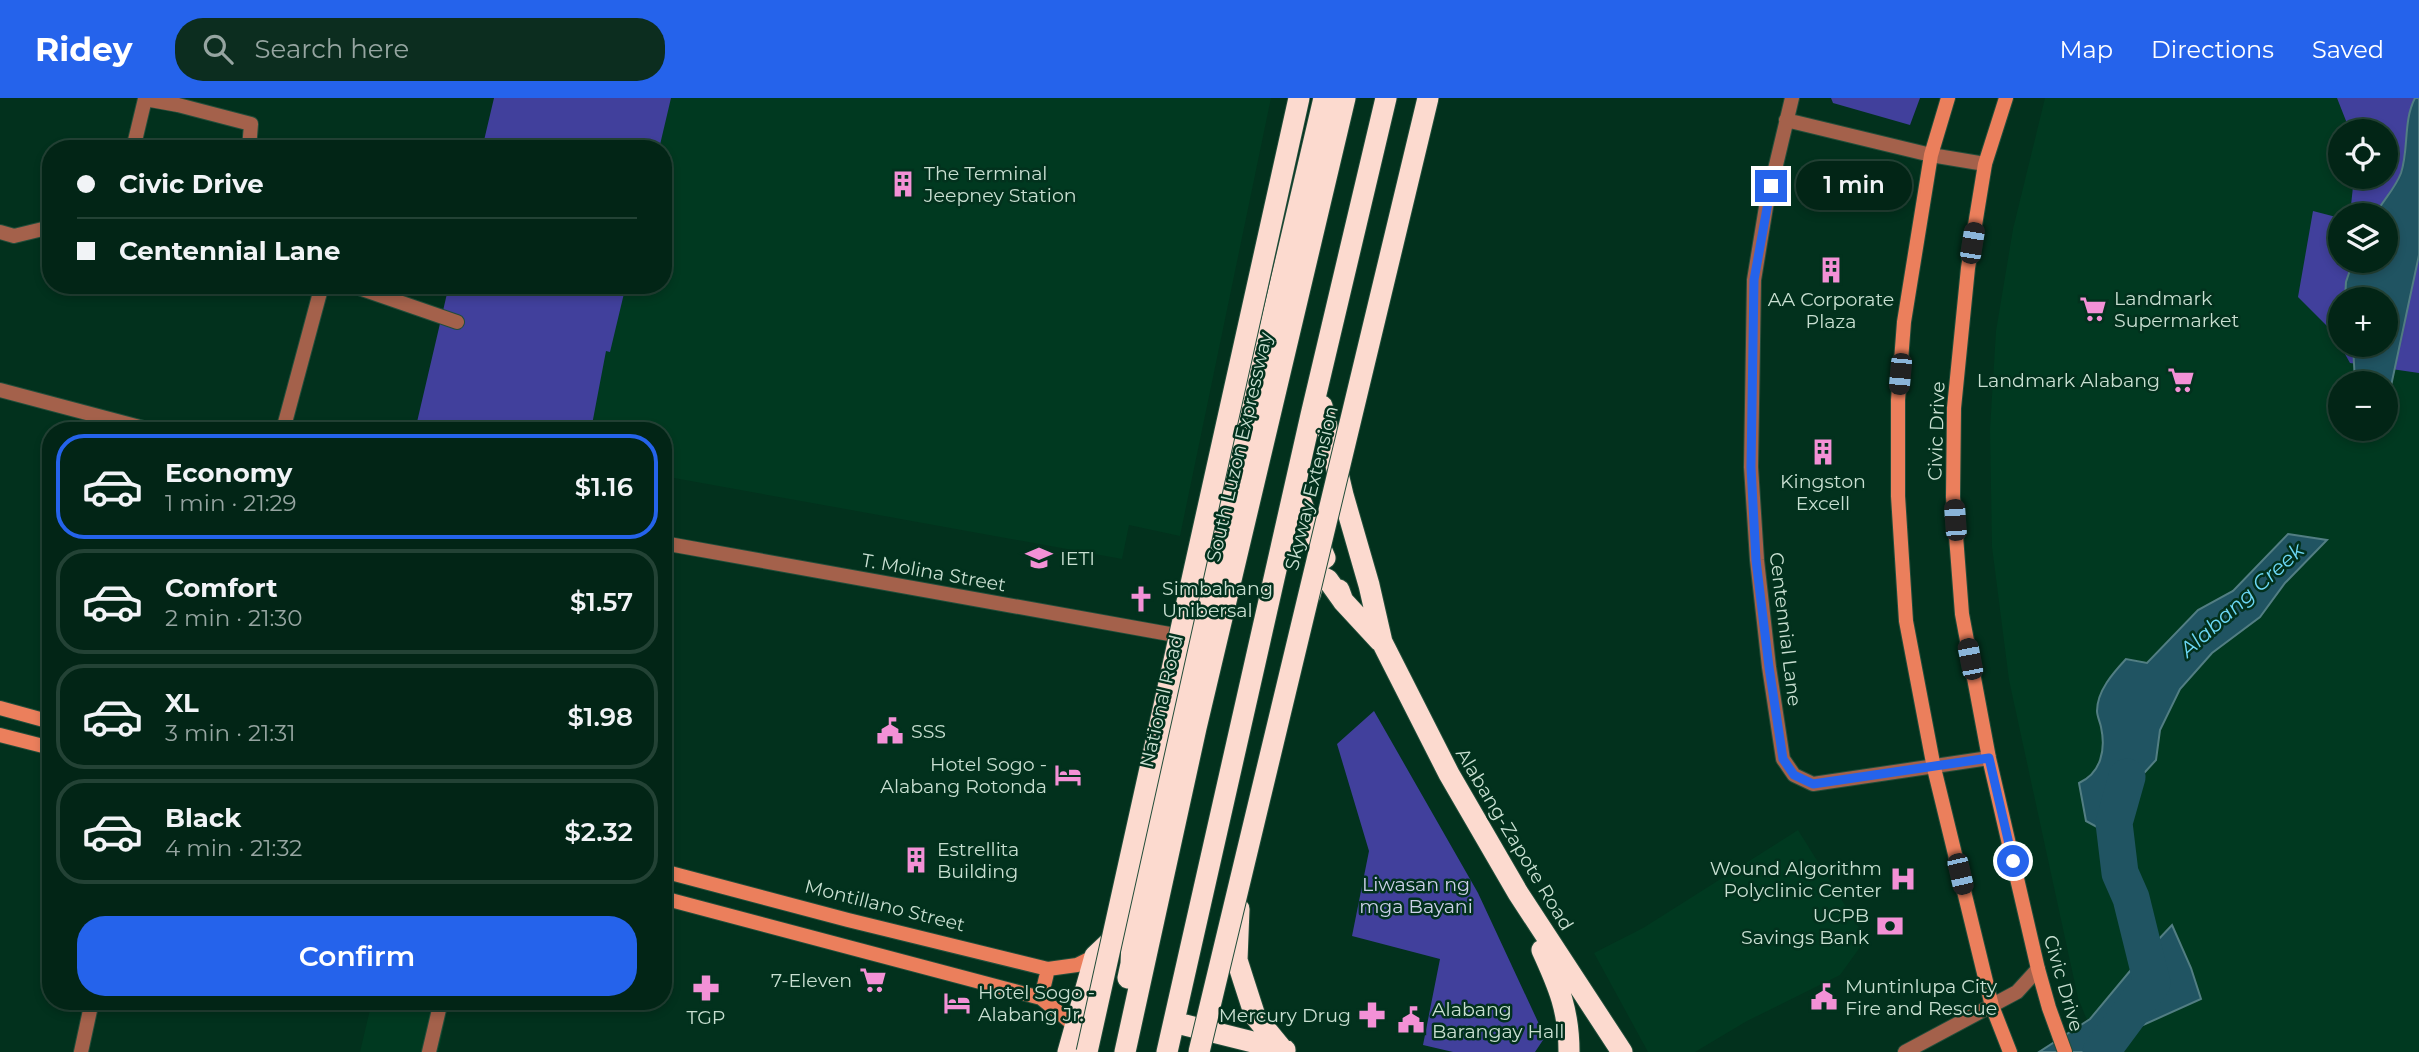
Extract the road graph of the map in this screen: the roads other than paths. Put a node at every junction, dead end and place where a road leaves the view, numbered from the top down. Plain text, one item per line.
1 (1299, 98) edge
2 (1324, 98) edge
3 (1345, 98) edge
4 (1428, 98) edge
5 (1792, 98) edge
6 (1948, 98) edge
7 (2006, 98) edge
8 (1391, 101) edge
9 (1786, 120) junction
10 (135, 140) edge
11 (250, 140) edge
12 (1931, 155) junction
13 (1985, 164) junction
14 (42, 229) edge
15 (0, 232) edge
16 (321, 294) edge
17 (376, 294) edge
18 (457, 322) dead end
19 (0, 390) edge
20 (1322, 406) junction
21 (121, 422) edge
22 (286, 422) edge
23 (1301, 502) junction
24 (672, 545) edge
25 (1343, 601) junction
26 (1197, 639) junction
27 (1382, 642) junction
28 (0, 708) edge
29 (42, 720) edge
30 (0, 735) edge
31 (42, 746) edge
32 (1989, 758) junction
33 (1934, 768) junction
34 (672, 873) edge
35 (1518, 893) junction
36 (672, 900) edge
37 (1133, 920) junction
38 (1095, 956) junction
39 (1048, 969) junction
40 (2038, 970) junction
41 (1041, 998) junction
42 (1992, 1006) junction
43 (90, 1010) edge
44 (439, 1010) edge
45 (1074, 1025) junction
46 (1185, 1025) junction
47 (2008, 1048) edge
48 (1284, 1051) edge
49 (81, 1052) edge
50 (429, 1052) edge
51 (1068, 1052) edge
52 (1087, 1052) edge
53 (1110, 1052) edge
54 (1125, 1052) edge
55 (1167, 1052) edge
56 (1178, 1052) edge
57 (1199, 1052) edge
58 (1569, 1052) edge
59 (1622, 1052) edge
60 (1905, 1052) edge
61 (2065, 1052) edge

1 - 52 highway, bridge
2 - 26 highway, National Road
3 - 54 highway, South Luzon Expressway
4 - 57 highway, Skyway Extension, bridge
5 - 9 street, Centennial Lane
6 - 12 main road, Civic Drive
7 - 13 main road, Civic Drive
8 - 20 highway
8 - 55 highway
9 - 12 street
9 - 33 street, Centennial Lane
10 - 11 street
12 - 13 street
12 - 33 main road, Civic Drive
13 - 32 main road, Civic Drive
14 - 15 street
16 - 22 street
17 - 18 street
19 - 21 street
20 - 23 highway
20 - 27 highway, Alabang-Zapote Road
23 - 25 highway, Alabang-Zapote Road
23 - 46 highway
24 - 26 street, T. Molina Street
25 - 27 highway, Alabang-Zapote Road
25 - 48 highway
26 - 37 highway, National Road
27 - 35 highway, Alabang-Zapote Road
28 - 29 main road
30 - 31 main road
32 - 33 street, Centennial Lane
32 - 40 main road, Civic Drive
33 - 42 main road, Civic Drive
34 - 39 main road, Montillano Street
35 - 58 highway
35 - 59 highway, Alabang-Zapote Road
36 - 41 main road
37 - 38 highway
37 - 53 highway, National Road
38 - 39 main road, Montillano Street
38 - 45 highway
39 - 41 main road
40 - 42 street
40 - 61 main road, Civic Drive
41 - 45 main road
42 - 47 main road, Civic Drive
42 - 60 street
43 - 49 street
44 - 50 street
45 - 51 highway
46 - 48 highway
46 - 56 highway

